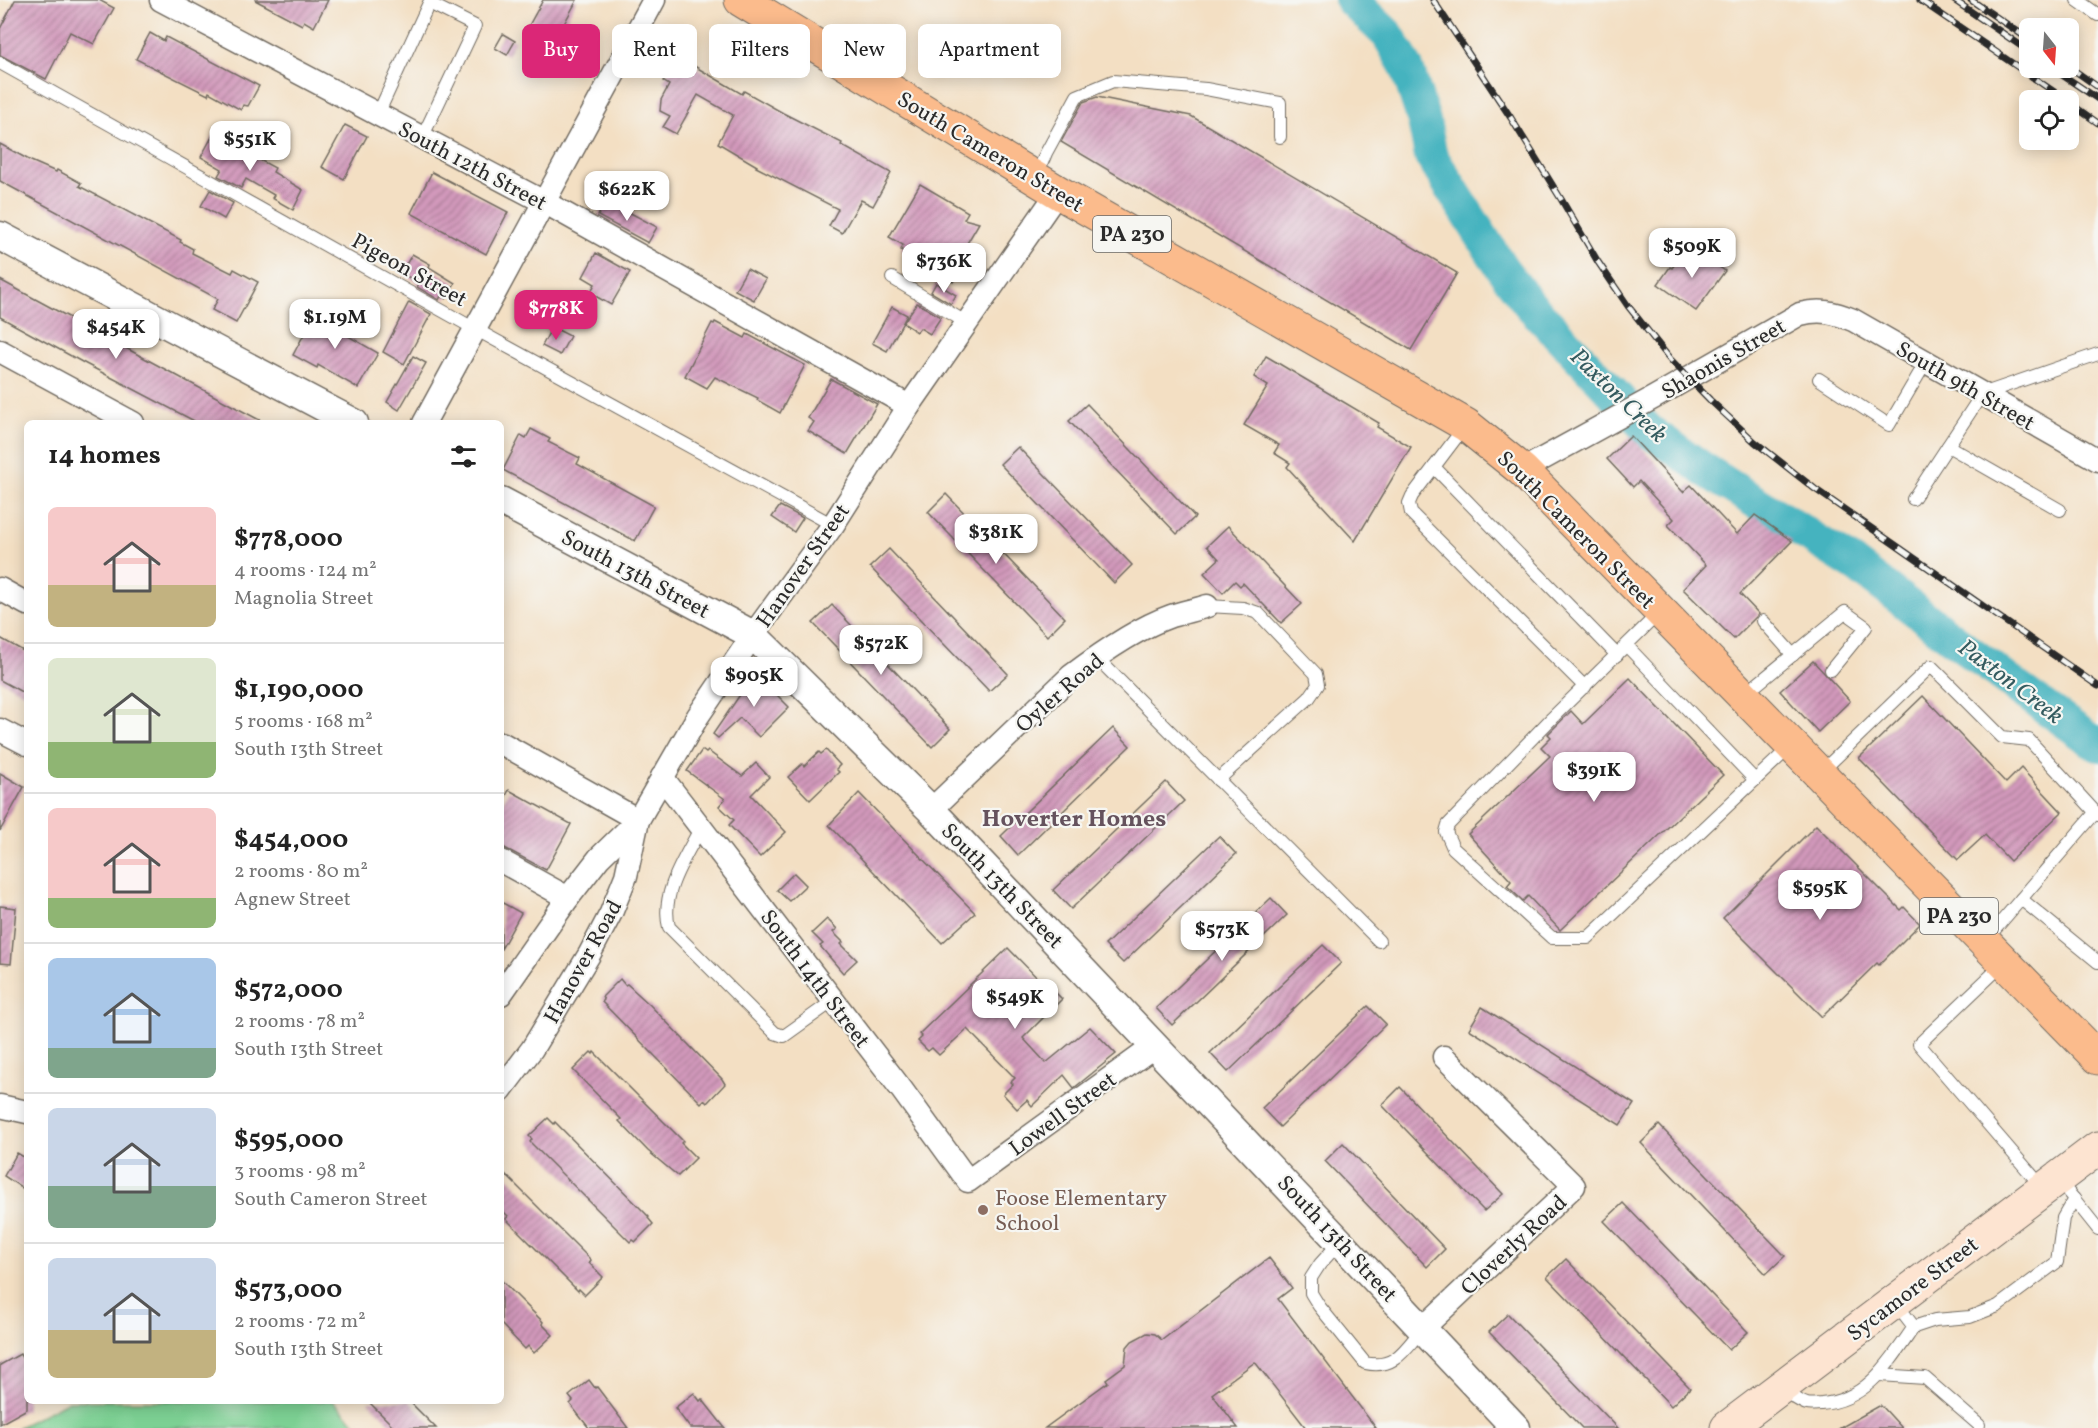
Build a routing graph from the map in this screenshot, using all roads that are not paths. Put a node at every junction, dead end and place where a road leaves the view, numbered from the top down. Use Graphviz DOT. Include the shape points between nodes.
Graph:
graph roads {
  1 [pos="161,0"];
  2 [pos="654,0"];
  3 [pos="741,0"];
  4 [pos="2077,0"];
  5 [pos="2098,15"];
  6 [pos="0,63"];
  7 [pos="378,114"];
  8 [pos="1280,137"];
  9 [pos="422,138"];
  10 [pos="1047,185"];
  11 [pos="544,202"];
  12 [pos="0,236"];
  13 [pos="892,278"];
  14 [pos="1833,312"];
  15 [pos="967,323"];
  16 [pos="475,329"];
  17 [pos="0,351"];
  18 [pos="2098,354"];
  19 [pos="1926,362"];
  20 [pos="1819,379"];
  21 [pos="1983,394"];
  22 [pos="909,406"];
  23 [pos="127,420"];
  24 [pos="348,420"];
  25 [pos="426,420"];
  26 [pos="1466,425"];
  27 [pos="1948,446"];
  28 [pos="2098,460"];
  29 [pos="1434,467"];
  30 [pos="1522,470"];
  31 [pos="1913,499"];
  32 [pos="504,503"];
  33 [pos="2060,510"];
  34 [pos="833,525"];
  35 [pos="0,589"];
  36 [pos="24,602"];
  37 [pos="1208,606"];
  38 [pos="1661,612"];
  39 [pos="1763,621"];
  40 [pos="753,635"];
  41 [pos="1627,646"];
  42 [pos="1617,655"];
  43 [pos="1793,655"];
  44 [pos="1095,657"];
  45 [pos="1831,670"];
  46 [pos="1585,687"];
  47 [pos="1743,696"];
  48 [pos="0,730"];
  49 [pos="24,742"];
  50 [pos="504,745"];
  51 [pos="1792,745"];
  52 [pos="1820,774"];
  53 [pos="662,777"];
  54 [pos="1218,780"];
  55 [pos="1755,780"];
  56 [pos="932,810"];
  57 [pos="2097,814"];
  58 [pos="638,820"];
  59 [pos="700,827"];
  60 [pos="504,863"];
  61 [pos="567,898"];
  62 [pos="2021,899"];
  63 [pos="1379,941"];
  64 [pos="1994,952"];
  65 [pos="2098,962"];
  66 [pos="504,991"];
  67 [pos="833,1001"];
  68 [pos="1156,1046"];
  69 [pos="1444,1057"];
  70 [pos="2098,1058"];
  71 [pos="504,1086"];
  72 [pos="0,1106"];
  73 [pos="24,1111"];
  74 [pos="2098,1148"];
  75 [pos="968,1181"];
  76 [pos="2058,1189"];
  77 [pos="2098,1229"];
  78 [pos="1341,1241"];
  79 [pos="1894,1302"];
  80 [pos="1914,1327"];
  81 [pos="1423,1328"];
  82 [pos="1880,1375"];
  83 [pos="1780,1388"];
  84 [pos="1979,1425"];
  85 [pos="1516,1428"];
  86 [pos="1727,1428"];
  1 -- 7 [label="street, South 12th Street"];
  2 -- 11 [label="street"];
  3 -- 10 [label="main road, South Cameron Street / PA 230"];
  4 -- 5 [label="lane"];
  6 -- 16 [label="lane, Pigeon Street"];
  7 -- 9 [label="street, South 12th Street"];
  7 -- 9 [label="lane" via="429,3 475,26"];
  8 -- 10 [label="lane" via="1280,103 1206,89 1113,81 1077,96 1046,153"];
  9 -- 11 [label="street, South 12th Street"];
  10 -- 15 [label="street, Hanover Street"];
  10 -- 26 [label="main road, South Cameron Street / PA 230"];
  11 -- 16 [label="street"];
  11 -- 22 [label="street, South 12th Street"];
  12 -- 24 [label="street"];
  13 -- 15 [label="lane"];
  14 -- 19 [label="street, South 9th Street"];
  14 -- 30 [label="street, Shaonis Street" via="1815,310 1800,314"];
  15 -- 22 [label="street, Hanover Street"];
  16 -- 25 [label="street"];
  16 -- 34 [label="lane, Pigeon Street"];
  17 -- 23 [label="street"];
  18 -- 21 [label="lane"];
  19 -- 20 [label="lane" via="1889,425"];
  19 -- 21 [label="street, South 9th Street"];
  21 -- 27 [label="lane"];
  21 -- 28 [label="street, South 9th Street"];
  22 -- 34 [label="street, Hanover Street"];
  26 -- 29 [label="lane"];
  26 -- 30 [label="main road, South Cameron Street / PA 230"];
  27 -- 31 [label="lane"];
  27 -- 33 [label="lane"];
  29 -- 42 [label="lane"];
  29 -- 46 [label="lane" via="1412,496 1411,513"];
  30 -- 38 [label="main road, South Cameron Street / PA 230"];
  32 -- 40 [label="street, South 13th Street"];
  34 -- 40 [label="street, Hanover Street"];
  35 -- 36 [label="street"];
  37 -- 44 [label="street, Oyler Road" via="1169,617"];
  37 -- 54 [label="lane" via="1258,613 1316,674 1318,685 1309,698"];
  38 -- 41 [label="lane"];
  38 -- 47 [label="main road, South Cameron Street / PA 230"];
  39 -- 43 [label="lane"];
  40 -- 53 [label="street, Hanover Street"];
  40 -- 56 [label="street, South 13th Street"];
  41 -- 42 [label="lane"];
  41 -- 55 [label="lane"];
  42 -- 46 [label="lane"];
  43 -- 45 [label="lane" via="1845,612 1866,627"];
  43 -- 47 [label="lane"];
  44 -- 54 [label="lane"];
  44 -- 56 [label="street, Oyler Road"];
  46 -- 55 [label="lane" via="1448,825 1446,832 1453,848 1552,938 1588,938"];
  47 -- 51 [label="main road, South Cameron Street / PA 230"];
  48 -- 49 [label="street"];
  50 -- 58 [label="street"];
  51 -- 52 [label="main road, South Cameron Street / PA 230"];
  51 -- 55 [label="lane"];
  52 -- 57 [label="lane" via="1931,666 2002,737 2029,740"];
  52 -- 64 [label="main road, South Cameron Street / PA 230"];
  53 -- 58 [label="street, Hanover Street"];
  53 -- 59 [label="street, South 14th Street"];
  54 -- 63 [label="lane"];
  56 -- 68 [label="street, South 13th Street"];
  57 -- 62 [label="lane"];
  58 -- 61 [label="street, Hanover Street" via="599,858"];
  58 -- 71 [label="street, Hanover Road" via="626,876 611,913 532,1049"];
  59 -- 67 [label="street, South 14th Street"];
  59 -- 67 [label="lane" via="668,895 669,927 775,1033 784,1036"];
  60 -- 61 [label="street"];
  61 -- 66 [label="street, Hanover Street"];
  62 -- 64 [label="lane"];
  62 -- 65 [label="lane"];
  64 -- 70 [label="main road, South Cameron Street / PA 230"];
  64 -- 76 [label="lane" via="1919,1044"];
  67 -- 75 [label="street, South 14th Street"];
  68 -- 75 [label="street, Lowell Street"];
  68 -- 78 [label="street, South 13th Street"];
  69 -- 81 [label="street, Cloverly Road" via="1575,1186"];
  72 -- 73 [label="street"];
  74 -- 76 [label="main road, Sycamore Street"];
  76 -- 77 [label="lane"];
  76 -- 79 [label="main road, Sycamore Street"];
  76 -- 80 [label="lane" via="2063,1218 2058,1262 1998,1306 1970,1317 1935,1320"];
  78 -- 81 [label="street, South 13th Street"];
  78 -- 81 [label="lane" via="1311,1278 1311,1293 1365,1363 1391,1363"];
  79 -- 80 [label="lane"];
  79 -- 83 [label="main road, Sycamore Street"];
  80 -- 82 [label="lane"];
  81 -- 85 [label="street, South 13th Street"];
  82 -- 83 [label="lane" via="1853,1395 1826,1403 1808,1404"];
  82 -- 84 [label="lane" via="1925,1378"];
  83 -- 86 [label="main road, Sycamore Street"];
}
